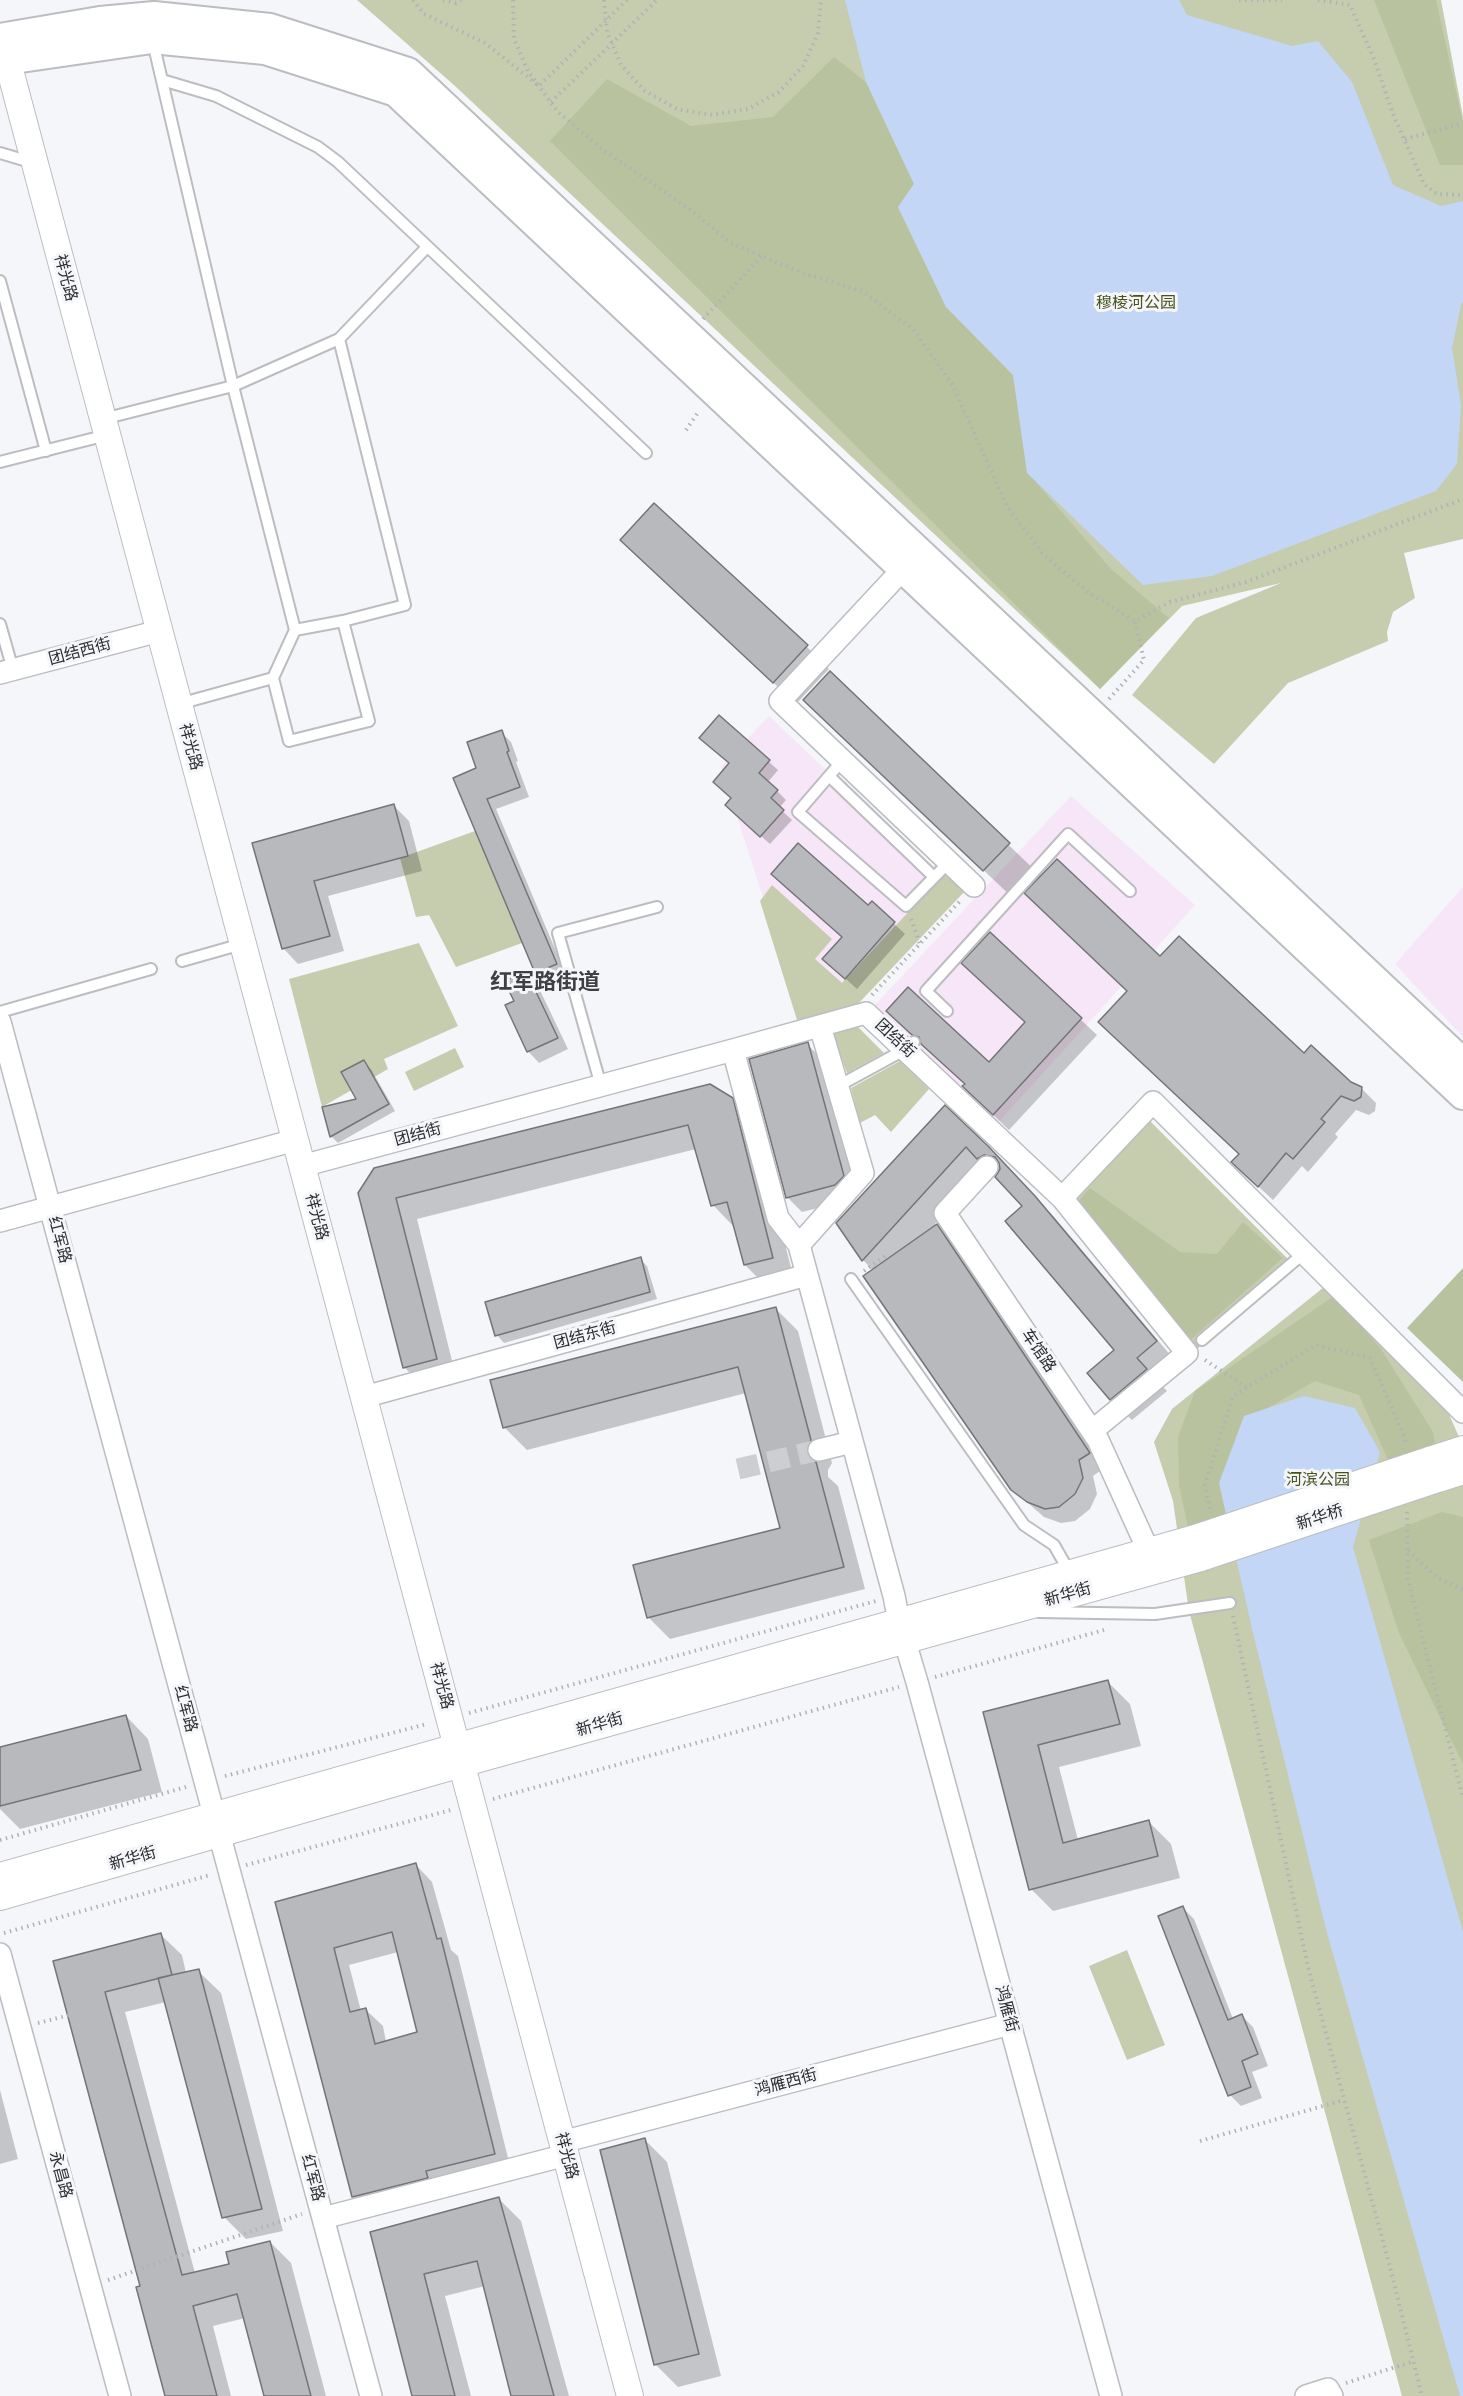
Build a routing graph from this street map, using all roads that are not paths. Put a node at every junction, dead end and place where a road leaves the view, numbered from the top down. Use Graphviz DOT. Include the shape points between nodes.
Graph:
graph roads {
  1 [pos="152,39"];
  2 [pos="2,46"];
  3 [pos="162,80"];
  4 [pos="0,153"];
  5 [pos="34,163"];
  6 [pos="427,247"];
  7 [pos="0,281"];
  8 [pos="339,339"];
  9 [pos="233,386"];
  10 [pos="105,427"];
  11 [pos="46,451"];
  12 [pos="646,453"];
  13 [pos="0,462"];
  14 [pos="903,569"];
  15 [pos="343,621"];
  16 [pos="0,624"];
  17 [pos="295,630"];
  18 [pos="159,631"];
  19 [pos="6,671"];
  20 [pos="273,678"];
  21 [pos="179,704"];
  22 [pos="836,768"];
  23 [pos="949,861"];
  24 [pos="934,877"];
  25 [pos="974,886"];
  26 [pos="1130,891"];
  27 [pos="657,907"];
  28 [pos="243,944"];
  29 [pos="182,961"];
  30 [pos="151,969"];
  31 [pos="947,1011"];
  32 [pos="0,1012"];
  33 [pos="0,1022"];
  34 [pos="820,1026"];
  35 [pos="910,1046"];
  36 [pos="733,1050"];
  37 [pos="1463,1063"];
  38 [pos="601,1086"];
  39 [pos="838,1086"];
  40 [pos="1463,1095"];
  41 [pos="295,1140"];
  42 [pos="302,1166"];
  43 [pos="987,1167"];
  44 [pos="1062,1198"];
  45 [pos="50,1207"];
  46 [pos="0,1221"];
  47 [pos="799,1245"];
  48 [pos="1304,1253"];
  49 [pos="807,1275"];
  50 [pos="851,1280"];
  51 [pos="1202,1340"];
  52 [pos="364,1397"];
  53 [pos="1463,1412"];
  54 [pos="1092,1431"];
  55 [pos="852,1442"];
  56 [pos="1463,1449"];
  57 [pos="819,1450"];
  58 [pos="1434,1470"];
  59 [pos="1463,1471"];
  60 [pos="1198,1548"];
  61 [pos="1149,1552"];
  62 [pos="1071,1573"];
  63 [pos="1230,1603"];
  64 [pos="1008,1612"];
  65 [pos="902,1631"];
  66 [pos="459,1755"];
  67 [pos="217,1825"];
  68 [pos="0,1876"];
  69 [pos="0,1897"];
  70 [pos="0,1954"];
  71 [pos="1010,2024"];
  72 [pos="564,2149"];
  73 [pos="322,2213"];
  74 [pos="1330,2393"];
  75 [pos="120,2396"];
  76 [pos="371,2396"];
  77 [pos="630,2396"];
  78 [pos="1111,2396"];
  79 [pos="1306,2396"];
  1 -- 2 [label="main road"];
  1 -- 3 [label="lane"];
  1 -- 14 [label="main road" via="265,50 396,92"];
  2 -- 5 [label="street, 祥光路"];
  2 -- 37 [label="main road" via="100,21 154,16 270,28 408,72"];
  3 -- 6 [label="lane" via="216,96 318,147"];
  3 -- 9 [label="lane"];
  4 -- 5 [label="lane"];
  5 -- 10 [label="street, 祥光路"];
  6 -- 8 [label="lane"];
  6 -- 12 [label="lane"];
  7 -- 11 [label="lane"];
  8 -- 9 [label="lane"];
  8 -- 15 [label="lane" via="405,605"];
  9 -- 10 [label="lane"];
  9 -- 17 [label="lane"];
  10 -- 11 [label="lane"];
  10 -- 18 [label="street, 祥光路"];
  11 -- 13 [label="lane"];
  14 -- 22 [label="street" via="780,701"];
  14 -- 40 [label="main road"];
  15 -- 17 [label="lane"];
  15 -- 20 [label="lane" via="369,721 289,741"];
  16 -- 19 [label="lane"];
  17 -- 20 [label="lane"];
  18 -- 19 [label="street, 团结西街"];
  18 -- 21 [label="street, 祥光路"];
  20 -- 21 [label="lane"];
  21 -- 28 [label="street, 祥光路"];
  22 -- 23 [label="street"];
  22 -- 24 [label="lane"];
  22 -- 24 [label="lane" via="798,812 906,906"];
  23 -- 24 [label="lane"];
  23 -- 25 [label="street"];
  26 -- 31 [label="lane" via="1068,834 926,991"];
  27 -- 38 [label="lane" via="558,933"];
  28 -- 29 [label="lane"];
  28 -- 41 [label="street, 祥光路"];
  30 -- 32 [label="lane"];
  33 -- 45 [label="street, 红军路"];
  34 -- 35 [label="street, 团结街" via="866,1013"];
  34 -- 36 [label="street, 团结街"];
  34 -- 39 [label="street"];
  35 -- 39 [label="lane"];
  35 -- 44 [label="street, 团结街"];
  36 -- 38 [label="street, 团结街"];
  36 -- 47 [label="street" via="778,1218"];
  38 -- 42 [label="street, 团结街"];
  39 -- 47 [label="street" via="863,1173"];
  41 -- 42 [label="street, 祥光路"];
  41 -- 45 [label="street"];
  42 -- 52 [label="street, 祥光路"];
  43 -- 54 [label="street, 车馆路" via="945,1213"];
  44 -- 48 [label="street" via="1153,1102"];
  44 -- 54 [label="street, 团结街" via="1187,1353"];
  45 -- 46 [label="street"];
  45 -- 67 [label="street, 红军路"];
  47 -- 49 [label="street, 鸿雁街"];
  48 -- 51 [label="lane"];
  48 -- 53 [label="street"];
  49 -- 52 [label="street, 团结东街"];
  49 -- 55 [label="street, 鸿雁街"];
  50 -- 62 [label="lane" via="1024,1525 1054,1545"];
  52 -- 66 [label="street, 祥光路"];
  54 -- 61 [label="street, 车馆路"];
  55 -- 57 [label="street"];
  55 -- 65 [label="street, 鸿雁街"];
  56 -- 58 [label="street"];
  58 -- 59 [label="street"];
  58 -- 60 [label="street, 新华桥, bridge"];
  60 -- 61 [label="street, 新华街"];
  60 -- 64 [label="street, 新华街"];
  61 -- 62 [label="street, 新华街"];
  62 -- 65 [label="street, 新华街"];
  63 -- 64 [label="lane" via="1155,1614"];
  64 -- 65 [label="street, 新华街"];
  65 -- 66 [label="street, 新华街"];
  65 -- 71 [label="street, 鸿雁街"];
  66 -- 67 [label="street, 新华街"];
  66 -- 72 [label="street, 祥光路"];
  67 -- 68 [label="street, 新华街"];
  67 -- 69 [label="street, 新华街"];
  67 -- 73 [label="street, 红军路"];
  70 -- 75 [label="street, 永昌路"];
  71 -- 72 [label="street, 鸿雁西街"];
  71 -- 78 [label="street, 鸿雁街"];
  72 -- 73 [label="street, 鸿雁西街"];
  72 -- 77 [label="street, 祥光路"];
  73 -- 76 [label="street, 红军路"];
  74 -- 79 [label="street"];
}
